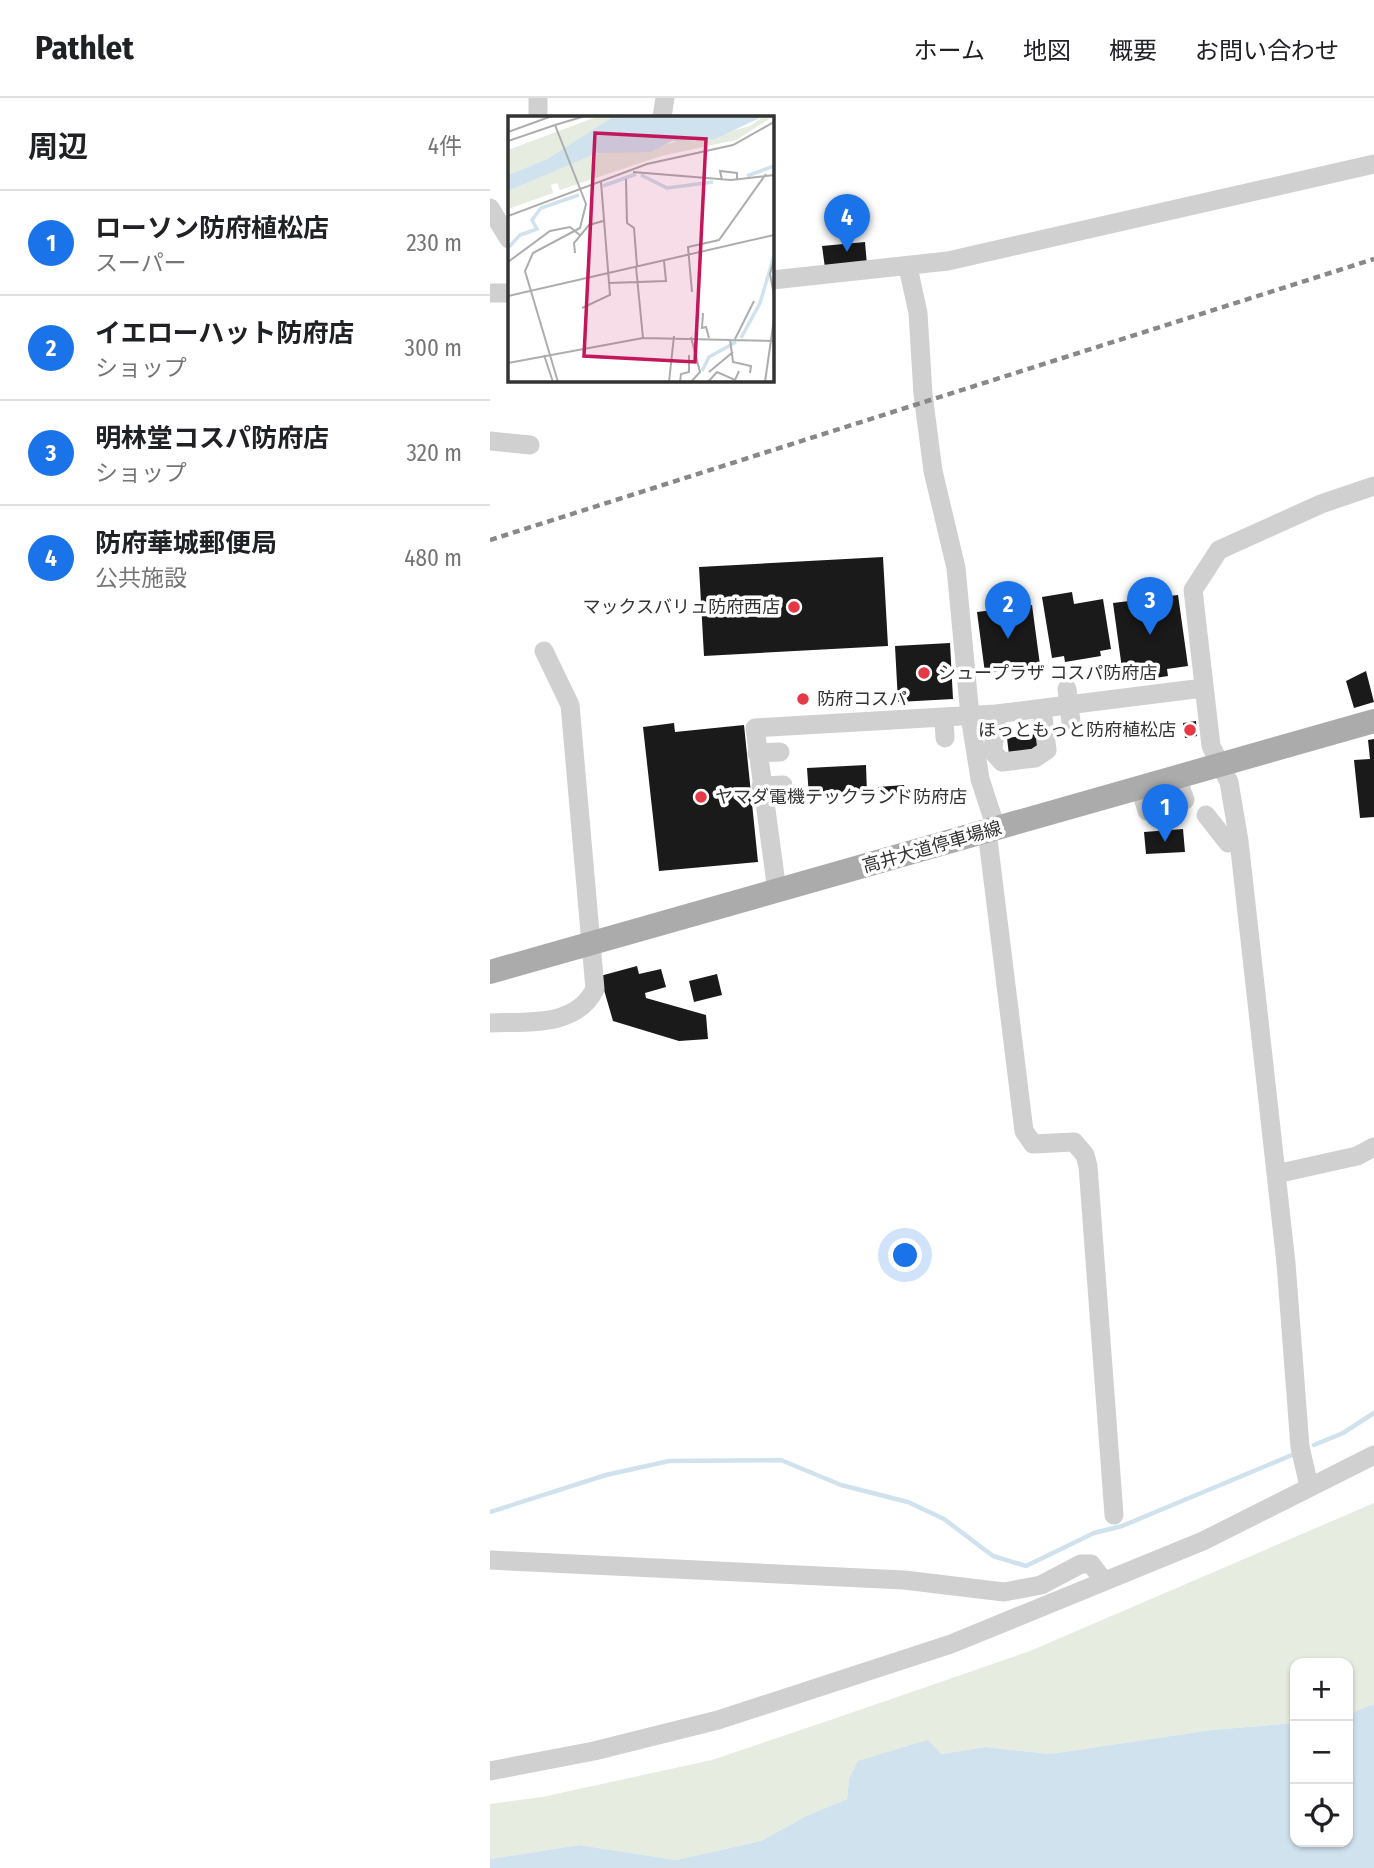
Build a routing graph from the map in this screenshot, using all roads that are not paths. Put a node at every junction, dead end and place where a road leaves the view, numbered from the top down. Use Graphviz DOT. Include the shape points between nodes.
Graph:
graph roads {
  1 [pos="538,98"];
  2 [pos="665,98"];
  3 [pos="538,116"];
  4 [pos="662,116"];
  5 [pos="1374,164"];
  6 [pos="490,208"];
  7 [pos="508,237"];
  8 [pos="908,267"];
  9 [pos="774,280"];
  10 [pos="490,293"];
  11 [pos="508,293"];
  12 [pos="490,441"];
  13 [pos="530,445"];
  14 [pos="1374,486"];
  15 [pos="544,651"];
  16 [pos="1203,688"];
  17 [pos="1042,709"];
  18 [pos="996,714"];
  19 [pos="971,716"];
  20 [pos="1374,721"];
  21 [pos="780,752"];
  22 [pos="757,753"];
  23 [pos="1221,765"];
  24 [pos="783,785"];
  25 [pos="761,786"];
  26 [pos="1206,815"];
  27 [pos="991,830"];
  28 [pos="1239,841"];
  29 [pos="777,891"];
  30 [pos="590,944"];
  31 [pos="490,972"];
  32 [pos="490,1023"];
  33 [pos="1374,1147"];
  34 [pos="1276,1174"];
  35 [pos="1374,1455"];
  36 [pos="1309,1486"];
  37 [pos="1114,1515"];
  38 [pos="490,1560"];
  39 [pos="1104,1581"];
  40 [pos="490,1771"];
  1 -- 3 [label="street"];
  2 -- 4 [label="street"];
  5 -- 8 [label="street" via="1079,233"];
  6 -- 7 [label="street"];
  8 -- 9 [label="street"];
  8 -- 19 [label="street" via="919,313 933,471 956,568"];
  10 -- 11 [label="street"];
  12 -- 13 [label="street"];
  14 -- 16 [label="street" via="1321,504 1219,551 1193,590"];
  15 -- 30 [label="street" via="570,705"];
  16 -- 17 [label="street" via="1152,703"];
  16 -- 23 [label="street" via="1211,746"];
  17 -- 18 [label="street"];
  17 -- 18 [label="street" via="1047,750 1035,758 1013,761 1002,762 993,752"];
  18 -- 19 [label="street"];
  19 -- 22 [label="street" via="944,728 755,728"];
  19 -- 27 [label="street"];
  20 -- 23 [label="main road, 高井大道停車場線"];
  21 -- 22 [label="street"];
  22 -- 25 [label="street"];
  23 -- 27 [label="main road, 高井大道停車場線" via="1181,789"];
  23 -- 28 [label="street" via="1229,782"];
  24 -- 25 [label="street"];
  25 -- 29 [label="street"];
  26 -- 28 [label="street" via="1228,843"];
  27 -- 29 [label="main road, 高井大道停車場線"];
  27 -- 37 [label="street" via="1024,1131 1034,1144 1074,1143 1088,1166"];
  28 -- 34 [label="street"];
  29 -- 30 [label="main road, 高井大道停車場線"];
  30 -- 31 [label="main road, 高井大道停車場線"];
  30 -- 32 [label="street" via="595,989 589,1002 556,1019"];
  33 -- 34 [label="street" via="1357,1156"];
  34 -- 36 [label="street" via="1300,1447"];
  35 -- 36 [label="street"];
  36 -- 39 [label="street" via="1203,1541"];
  38 -- 39 [label="street" via="905,1580 1004,1591 1041,1585 1081,1564 1091,1564"];
  39 -- 40 [label="street" via="951,1644 769,1704 594,1751"];
}
